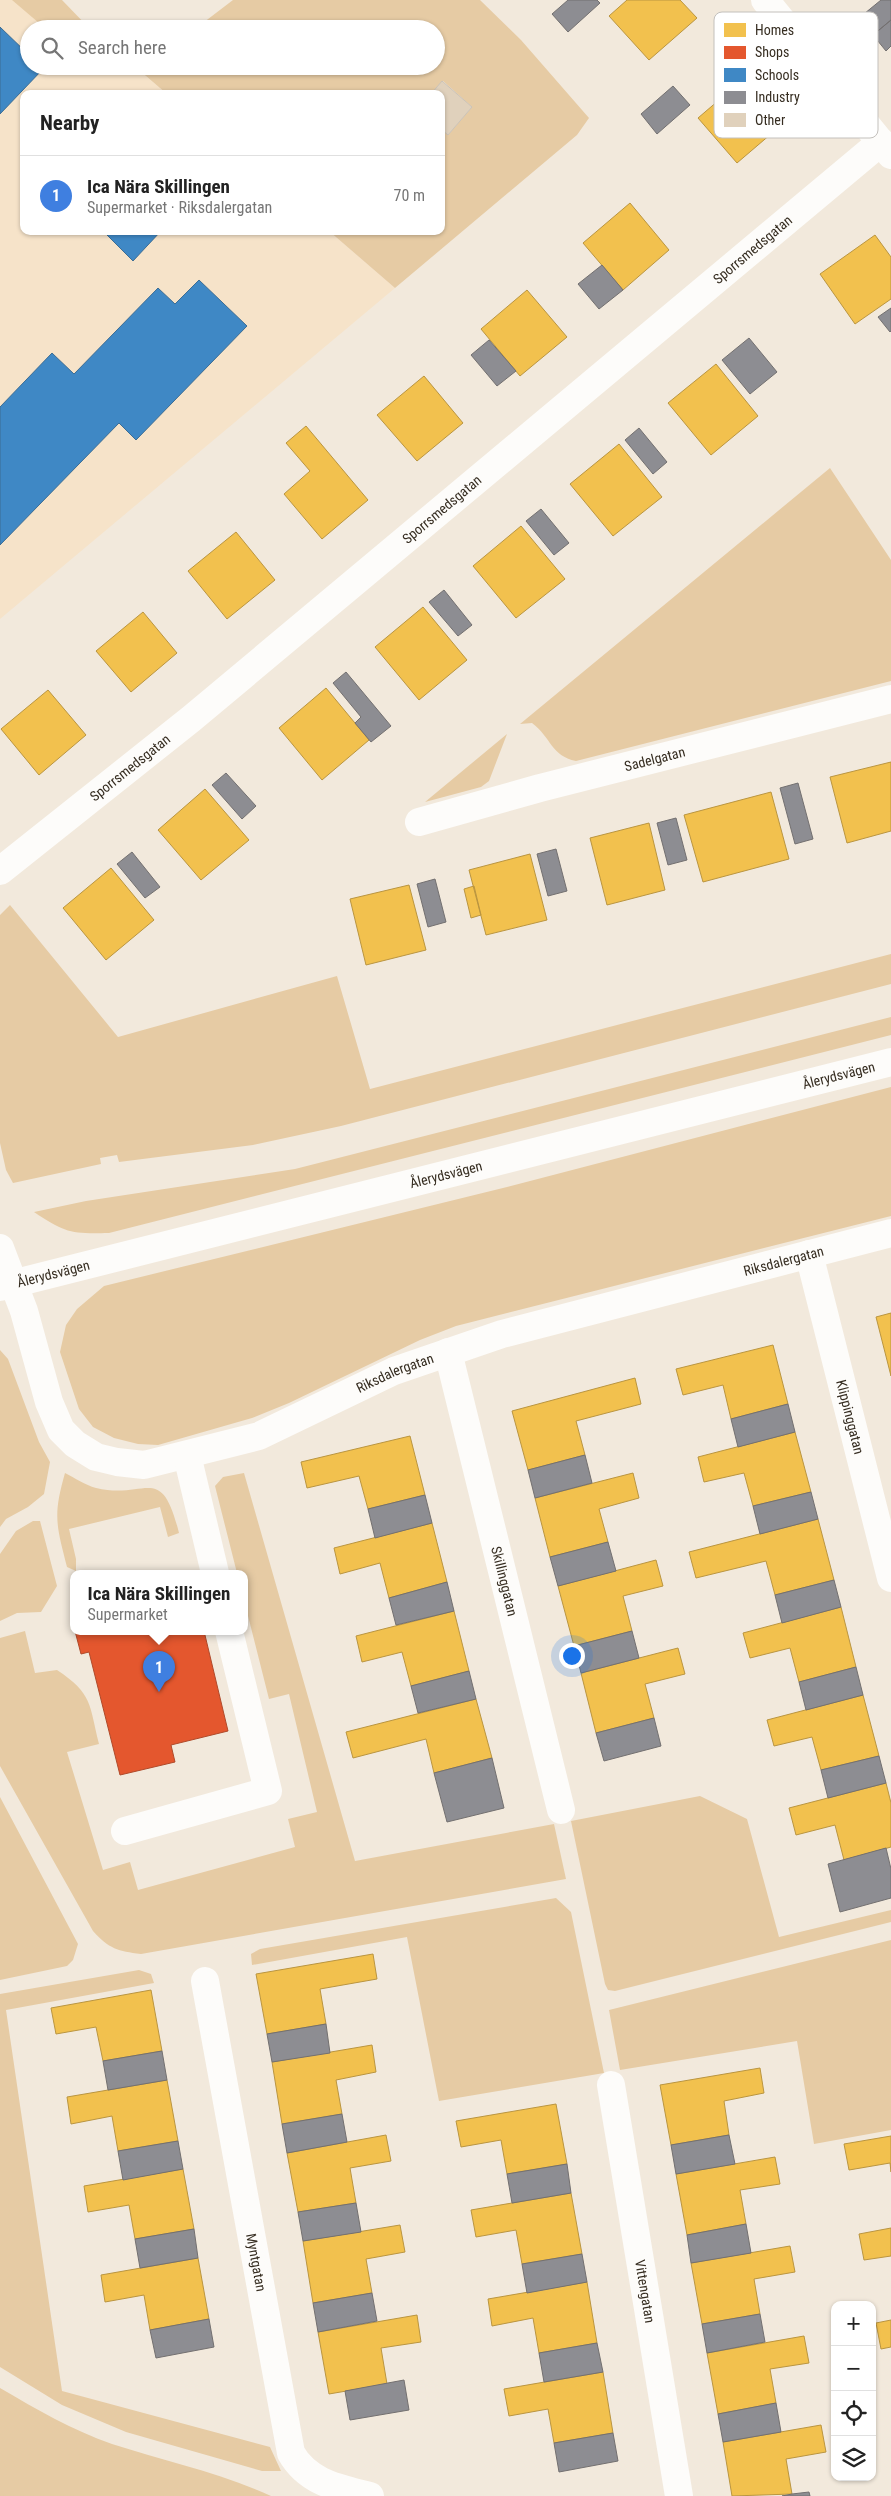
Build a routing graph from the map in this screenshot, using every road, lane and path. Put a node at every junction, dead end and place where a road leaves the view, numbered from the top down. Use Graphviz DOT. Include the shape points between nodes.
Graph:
graph roads {
  1 [pos="765,0"];
  2 [pos="775,12"];
  3 [pos="878,138"];
  4 [pos="886,148"];
  5 [pos="891,699"];
  6 [pos="419,822"];
  7 [pos="0,871"];
  8 [pos="891,1062"];
  9 [pos="891,1233"];
  10 [pos="0,1248"];
  11 [pos="809,1254"];
  12 [pos="6,1285"];
  13 [pos="448,1352"];
  14 [pos="187,1455"];
  15 [pos="214,1570"];
  16 [pos="891,1578"];
  17 [pos="230,1635"];
  18 [pos="561,1810"];
  19 [pos="125,1831"];
  20 [pos="205,1981"];
  21 [pos="611,2085"];
  22 [pos="370,2496"];
  23 [pos="679,2496"];
  1 -- 2 [label="street"];
  3 -- 4 [label="street"];
  4 -- 7 [label="street, Sporrsmedsgatan" via="199,713"];
  5 -- 6 [label="street, Sadelgatan"];
  8 -- 12 [label="street, Ålerydsvägen"];
  9 -- 11 [label="street, Riksdalergatan"];
  10 -- 12 [label="street, Riksdalergatan"];
  11 -- 13 [label="street, Riksdalergatan" via="502,1334"];
  11 -- 16 [label="street, Klippinggatan"];
  12 -- 14 [label="street, Riksdalergatan" via="24,1311 49,1402 61,1430 75,1444 96,1457 144,1465"];
  13 -- 14 [label="street, Riksdalergatan" via="394,1371 258,1436"];
  13 -- 18 [label="street, Skillinggatan"];
  14 -- 15 [label="street"];
  17 -- 19 [label="street" via="268,1790"];
  20 -- 22 [label="street, Myntgatan" via="291,2453 305,2472 318,2480"];
  21 -- 23 [label="street, Vittengatan"];
}
